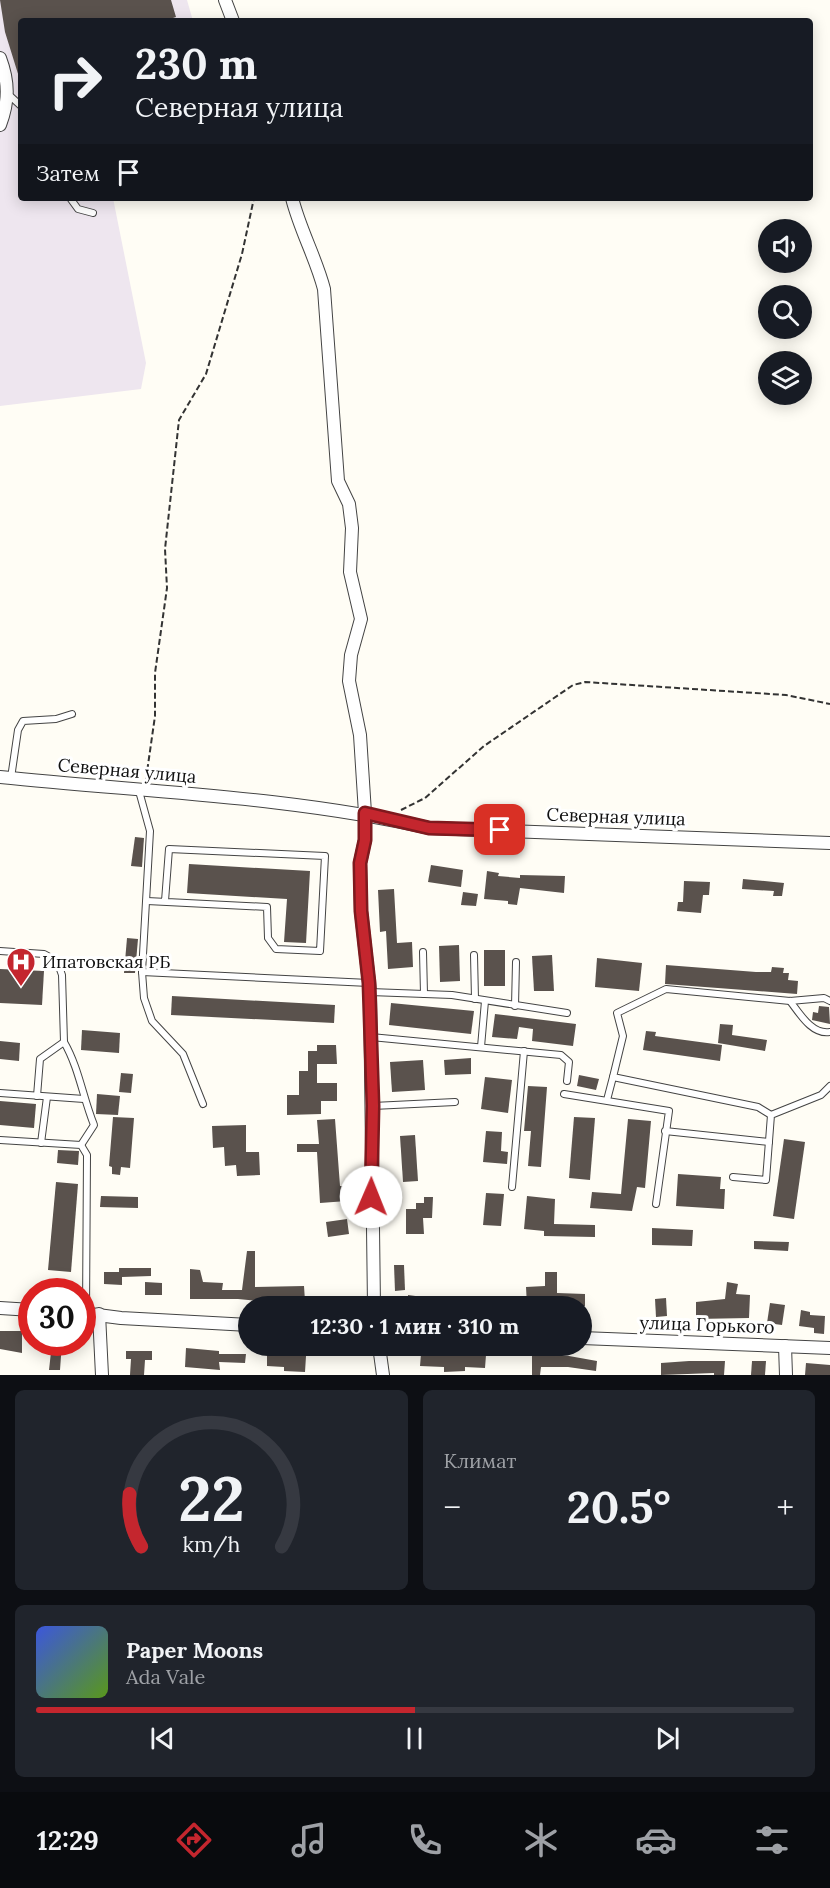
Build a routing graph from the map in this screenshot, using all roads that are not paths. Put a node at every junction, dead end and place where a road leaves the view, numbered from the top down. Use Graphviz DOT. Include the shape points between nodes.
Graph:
graph roads {
  1 [pos="225,0"];
  2 [pos="232,18"];
  3 [pos="0,58"];
  4 [pos="8,93"];
  5 [pos="18,103"];
  6 [pos="0,125"];
  7 [pos="72,201"];
  8 [pos="293,201"];
  9 [pos="93,213"];
  10 [pos="72,714"];
  11 [pos="6,778"];
  12 [pos="142,791"];
  13 [pos="365,813"];
  14 [pos="830,843"];
  15 [pos="147,901"];
  16 [pos="165,901"];
  17 [pos="0,951"];
  18 [pos="423,952"];
  19 [pos="474,955"];
  20 [pos="516,962"];
  21 [pos="142,972"];
  22 [pos="369,987"];
  23 [pos="424,994"];
  24 [pos="476,999"];
  25 [pos="485,1001"];
  26 [pos="790,1001"];
  27 [pos="830,1001"];
  28 [pos="515,1006"];
  29 [pos="567,1013"];
  30 [pos="830,1032"];
  31 [pos="371,1037"];
  32 [pos="64,1042"];
  33 [pos="481,1047"];
  34 [pos="524,1051"];
  35 [pos="613,1077"];
  36 [pos="567,1081"];
  37 [pos="830,1086"];
  38 [pos="0,1093"];
  39 [pos="564,1094"];
  40 [pos="37,1096"];
  41 [pos="46,1097"];
  42 [pos="84,1099"];
  43 [pos="607,1100"];
  44 [pos="455,1102"];
  45 [pos="203,1104"];
  46 [pos="373,1106"];
  47 [pos="771,1115"];
  48 [pos="665,1131"];
  49 [pos="0,1140"];
  50 [pos="769,1142"];
  51 [pos="41,1143"];
  52 [pos="81,1145"];
  53 [pos="733,1177"];
  54 [pos="512,1187"];
  55 [pos="656,1203"];
  56 [pos="85,1278"];
  57 [pos="374,1296"];
  58 [pos="0,1308"];
  59 [pos="18,1309"];
  60 [pos="96,1314"];
  61 [pos="99,1314"];
  62 [pos="238,1324"];
  63 [pos="592,1338"];
  64 [pos="786,1346"];
  65 [pos="830,1347"];
  66 [pos="380,1356"];
  67 [pos="102,1375"];
  68 [pos="383,1375"];
  69 [pos="786,1375"];
  1 -- 2 [label="street"];
  3 -- 4 [label="street"];
  4 -- 5 [label="lane"];
  4 -- 6 [label="street"];
  7 -- 9 [label="lane" via="78,209"];
  8 -- 13 [label="street" via="324,289 338,481 349,504 350,572 362,619 351,655 349,681 360,735"];
  10 -- 11 [label="lane" via="23,721"];
  11 -- 12 [label="street, Северная улица"];
  12 -- 13 [label="street, Северная улица" via="287,802"];
  12 -- 15 [label="lane" via="150,831"];
  13 -- 14 [label="street, Северная улица" via="429,828"];
  13 -- 22 [label="street" via="361,911"];
  15 -- 16 [label="lane"];
  15 -- 21 [label="lane"];
  16 -- 16 [label="lane" via="267,907 268,938 276,949 320,951 325,856 169,849"];
  17 -- 32 [label="lane" via="44,954 57,961 62,975"];
  18 -- 23 [label="lane"];
  19 -- 24 [label="lane"];
  20 -- 28 [label="lane"];
  21 -- 22 [label="lane"];
  21 -- 45 [label="lane" via="149,1015 183,1054"];
  22 -- 23 [label="lane"];
  22 -- 31 [label="street"];
  23 -- 24 [label="lane"];
  24 -- 25 [label="lane"];
  25 -- 28 [label="lane"];
  25 -- 33 [label="lane"];
  26 -- 27 [label="lane"];
  26 -- 30 [label="lane" via="812,1028"];
  26 -- 35 [label="lane" via="666,989 617,1013 623,1036"];
  28 -- 29 [label="lane"];
  31 -- 33 [label="lane"];
  31 -- 46 [label="street"];
  32 -- 40 [label="lane" via="40,1059"];
  32 -- 42 [label="lane" via="74,1060"];
  33 -- 34 [label="lane"];
  34 -- 36 [label="lane" via="566,1057"];
  34 -- 54 [label="lane"];
  35 -- 43 [label="lane"];
  35 -- 47 [label="lane" via="758,1107"];
  37 -- 47 [label="lane" via="821,1095"];
  38 -- 40 [label="lane"];
  39 -- 43 [label="lane"];
  40 -- 41 [label="lane"];
  41 -- 42 [label="lane"];
  41 -- 51 [label="lane"];
  42 -- 52 [label="lane" via="94,1125"];
  43 -- 48 [label="lane" via="669,1111"];
  44 -- 46 [label="lane"];
  46 -- 57 [label="street"];
  47 -- 50 [label="lane"];
  48 -- 50 [label="lane"];
  48 -- 55 [label="lane"];
  49 -- 51 [label="lane"];
  50 -- 53 [label="lane" via="766,1180"];
  51 -- 52 [label="lane"];
  52 -- 56 [label="lane" via="87,1155 89,1181"];
  58 -- 59 [label="street"];
  60 -- 61 [label="street"];
  61 -- 62 [label="street"];
  61 -- 67 [label="street"];
  63 -- 64 [label="street, улица Горького"];
  64 -- 65 [label="street, улица Горького"];
  64 -- 69 [label="street"];
  66 -- 68 [label="street"];
}
